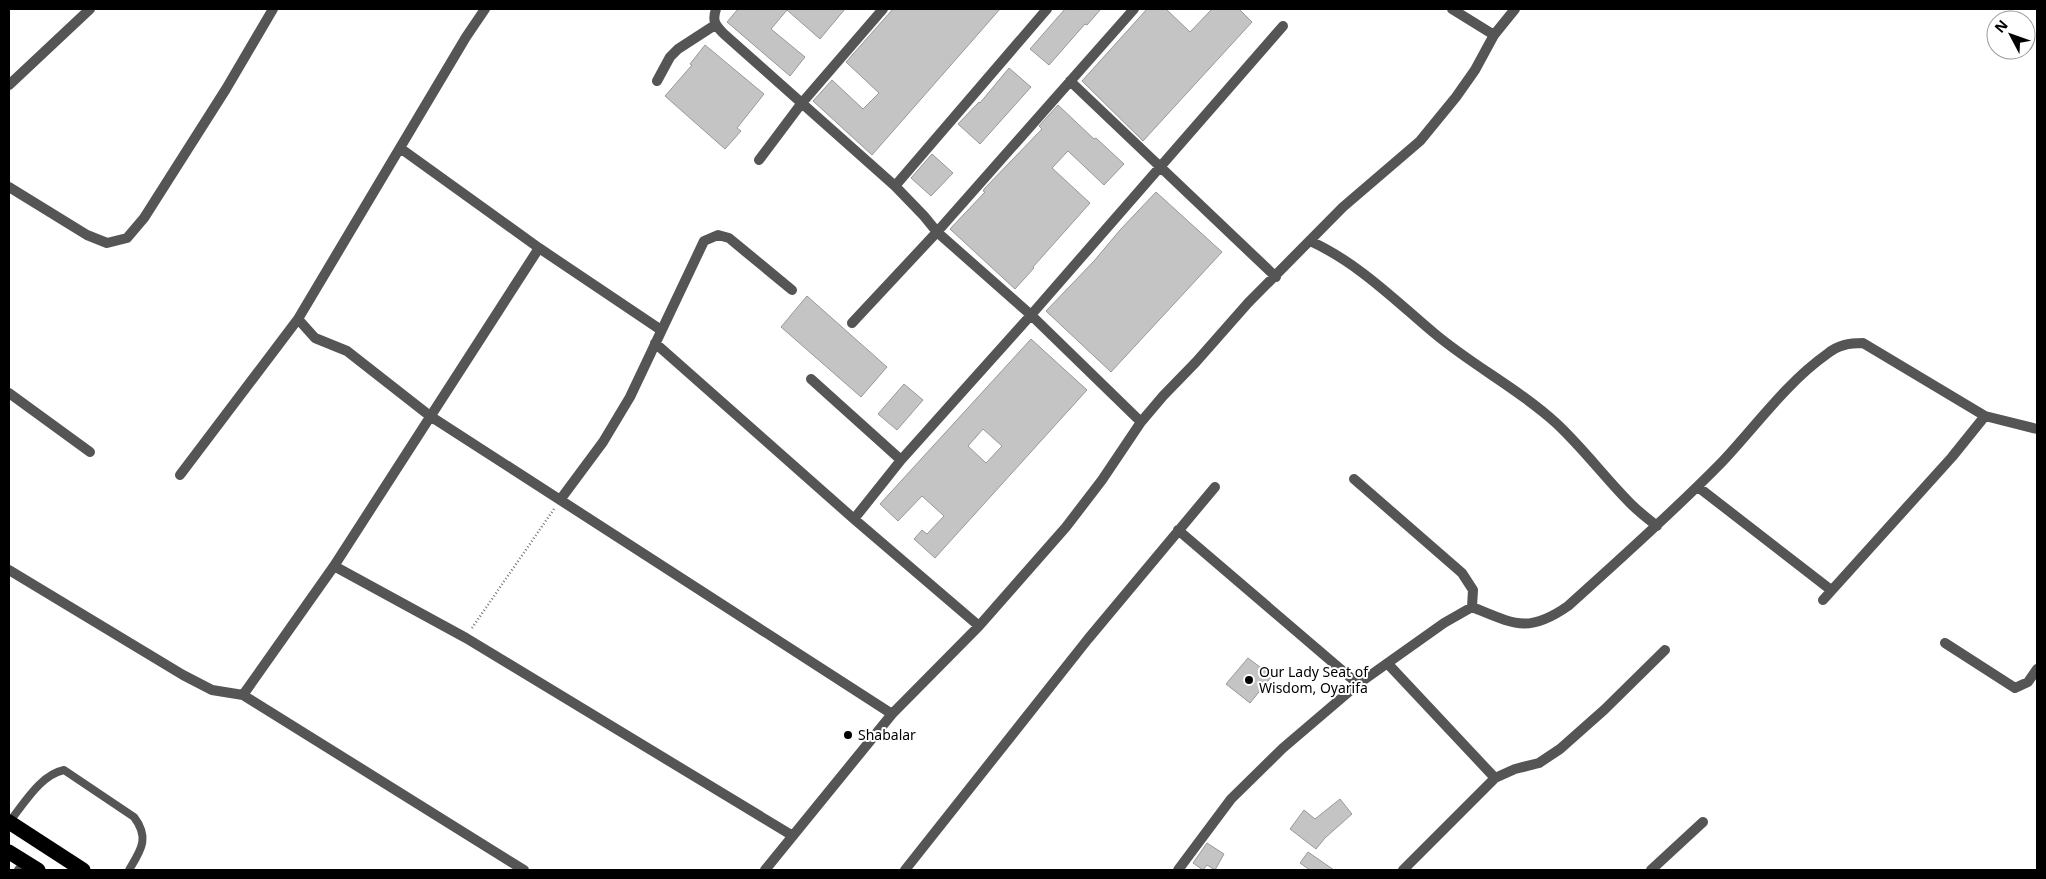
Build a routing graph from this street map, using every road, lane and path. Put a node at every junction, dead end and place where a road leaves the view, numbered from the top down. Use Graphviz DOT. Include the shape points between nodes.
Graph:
graph roads {
  1 [pos="90,9"];
  2 [pos="273,9"];
  3 [pos="485,9"];
  4 [pos="716,9"];
  5 [pos="883,9"];
  6 [pos="1047,9"];
  7 [pos="1134,9"];
  8 [pos="1452,9"];
  9 [pos="1515,9"];
  10 [pos="716,25"];
  11 [pos="1283,26"];
  12 [pos="1494,35"];
  13 [pos="657,81"];
  14 [pos="1070,81"];
  15 [pos="9,85"];
  16 [pos="801,104"];
  17 [pos="400,148"];
  18 [pos="759,160"];
  19 [pos="1160,167"];
  20 [pos="895,186"];
  21 [pos="9,187"];
  22 [pos="937,232"];
  23 [pos="1310,241"];
  24 [pos="539,248"];
  25 [pos="1276,277"];
  26 [pos="792,290"];
  27 [pos="1031,315"];
  28 [pos="298,319"];
  29 [pos="852,323"];
  30 [pos="661,330"];
  31 [pos="655,343"];
  32 [pos="811,379"];
  33 [pos="9,393"];
  34 [pos="430,416"];
  35 [pos="1985,416"];
  36 [pos="1141,422"];
  37 [pos="2037,429"];
  38 [pos="90,452"];
  39 [pos="901,460"];
  40 [pos="180,475"];
  41 [pos="1354,479"];
  42 [pos="1215,487"];
  43 [pos="1698,487"];
  44 [pos="560,500"];
  45 [pos="854,519"];
  46 [pos="1657,526"];
  47 [pos="1178,530"];
  48 [pos="334,566"];
  49 [pos="9,570"];
  50 [pos="1831,590"];
  51 [pos="1823,600"];
  52 [pos="1472,607"];
  53 [pos="979,626"];
  54 [pos="466,638"];
  55 [pos="1945,643"];
  56 [pos="1665,650"];
  57 [pos="1388,664"];
  58 [pos="2037,669"];
  59 [pos="1358,684"];
  60 [pos="243,695"];
  61 [pos="892,714"];
  62 [pos="1495,778"];
  63 [pos="9,822"];
  64 [pos="1703,822"];
  65 [pos="793,836"];
  66 [pos="9,852"];
  67 [pos="28,868"];
  68 [pos="83,870"];
  69 [pos="129,870"];
  70 [pos="524,870"];
  71 [pos="765,870"];
  72 [pos="906,870"];
  73 [pos="1178,870"];
  74 [pos="1403,870"];
  75 [pos="1651,870"];
  1 -- 15 [label="street"];
  2 -- 21 [label="street" via="149,210 127,238 107,243 88,235"];
  3 -- 17 [label="street"];
  4 -- 10 [label="street" via="713,18"];
  5 -- 16 [label="street"];
  6 -- 20 [label="street"];
  7 -- 14 [label="street"];
  8 -- 12 [label="street"];
  9 -- 12 [label="street"];
  10 -- 13 [label="street" via="678,49"];
  10 -- 16 [label="street"];
  11 -- 19 [label="street"];
  12 -- 23 [label="street" via="1470,77 1420,141 1359,193"];
  14 -- 19 [label="street"];
  14 -- 22 [label="street"];
  16 -- 18 [label="street"];
  16 -- 20 [label="street"];
  17 -- 24 [label="street"];
  17 -- 28 [label="street"];
  19 -- 25 [label="street"];
  19 -- 27 [label="street"];
  20 -- 22 [label="street"];
  22 -- 27 [label="street"];
  22 -- 29 [label="street"];
  23 -- 25 [label="street"];
  23 -- 46 [label="street" via="1350,264 1436,335 1543,412 1632,505"];
  24 -- 30 [label="street"];
  24 -- 34 [label="street"];
  25 -- 36 [label="street" via="1248,303"];
  26 -- 30 [label="street" via="728,238 718,235 704,241"];
  27 -- 36 [label="street"];
  27 -- 39 [label="street"];
  28 -- 34 [label="street" via="315,338 347,351"];
  28 -- 40 [label="street"];
  30 -- 31 [label="street"];
  31 -- 44 [label="street" via="630,397"];
  31 -- 45 [label="street"];
  32 -- 39 [label="street"];
  33 -- 38 [label="street"];
  34 -- 44 [label="street"];
  34 -- 48 [label="street"];
  35 -- 37 [label="street"];
  35 -- 43 [label="street" via="1862,342 1846,343 1828,353 1796,380"];
  35 -- 50 [label="street"];
  36 -- 53 [label="street" via="1066,527"];
  39 -- 45 [label="street"];
  41 -- 52 [label="street" via="1462,573 1473,590"];
  42 -- 47 [label="street"];
  43 -- 46 [label="street"];
  43 -- 50 [label="street"];
  44 -- 54 [label="path"];
  44 -- 61 [label="street"];
  45 -- 53 [label="street"];
  46 -- 52 [label="street" via="1568,606 1550,618 1534,624 1519,624"];
  47 -- 59 [label="street"];
  47 -- 72 [label="street"];
  48 -- 54 [label="street"];
  48 -- 60 [label="street"];
  49 -- 60 [label="street" via="183,675 212,690"];
  50 -- 51 [label="street"];
  52 -- 57 [label="street" via="1444,622"];
  53 -- 61 [label="street"];
  54 -- 65 [label="street"];
  55 -- 58 [label="street" via="2015,688 2028,682"];
  56 -- 62 [label="street" via="1560,749 1539,763"];
  57 -- 59 [label="street"];
  57 -- 62 [label="street"];
  59 -- 73 [label="street" via="1283,748 1230,799"];
  60 -- 70 [label="street"];
  61 -- 65 [label="street"];
  62 -- 74 [label="street"];
  63 -- 68 [label="highway"];
  63 -- 69 [label="lane" via="44,780 53,772 64,770 134,817 140,825 144,839"];
  64 -- 75 [label="street"];
  65 -- 71 [label="street"];
  66 -- 67 [label="highway"];
}
